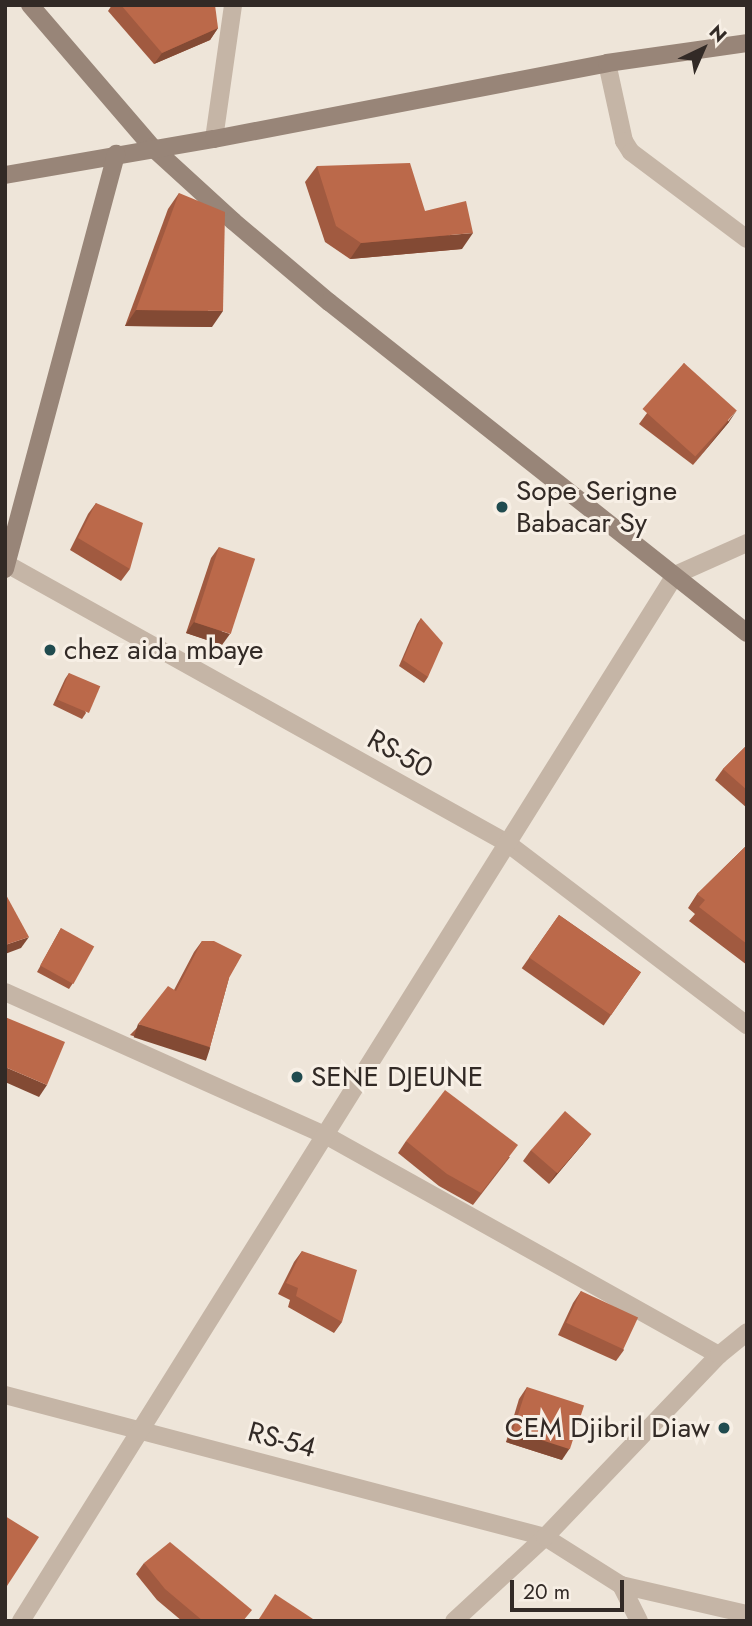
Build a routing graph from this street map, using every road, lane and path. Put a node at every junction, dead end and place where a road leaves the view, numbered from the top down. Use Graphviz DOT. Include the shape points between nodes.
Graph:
graph roads {
  1 [pos="30,5"];
  2 [pos="233,5"];
  3 [pos="747,43"];
  4 [pos="607,63"];
  5 [pos="214,139"];
  6 [pos="152,147"];
  7 [pos="116,154"];
  8 [pos="5,175"];
  9 [pos="747,239"];
  10 [pos="747,543"];
  11 [pos="6,565"];
  12 [pos="675,575"];
  13 [pos="747,633"];
  14 [pos="507,843"];
  15 [pos="5,992"];
  16 [pos="747,1025"];
  17 [pos="327,1136"];
  18 [pos="747,1332"];
  19 [pos="719,1355"];
  20 [pos="5,1395"];
  21 [pos="141,1429"];
  22 [pos="545,1537"];
  23 [pos="621,1585"];
  24 [pos="747,1614"];
  25 [pos="21,1621"];
  26 [pos="454,1621"];
  27 [pos="639,1621"];
  1 -- 6 [label="street"];
  2 -- 5 [label="street"];
  3 -- 4 [label="street"];
  4 -- 5 [label="street"];
  4 -- 9 [label="street" via="624,141 631,152"];
  5 -- 6 [label="street"];
  6 -- 7 [label="street"];
  6 -- 12 [label="street" via="329,302"];
  7 -- 8 [label="street"];
  7 -- 11 [label="street"];
  10 -- 12 [label="street"];
  11 -- 14 [label="street, RS-50"];
  12 -- 13 [label="street"];
  12 -- 14 [label="street"];
  14 -- 16 [label="street, RS-50"];
  14 -- 17 [label="street"];
  15 -- 17 [label="street"];
  17 -- 19 [label="street"];
  17 -- 21 [label="street"];
  18 -- 19 [label="street"];
  19 -- 22 [label="street"];
  20 -- 21 [label="street, RS-54"];
  21 -- 22 [label="street, RS-54"];
  21 -- 25 [label="street"];
  22 -- 23 [label="street, RS-54"];
  22 -- 26 [label="street"];
  23 -- 24 [label="street"];
  23 -- 27 [label="street"];
}
